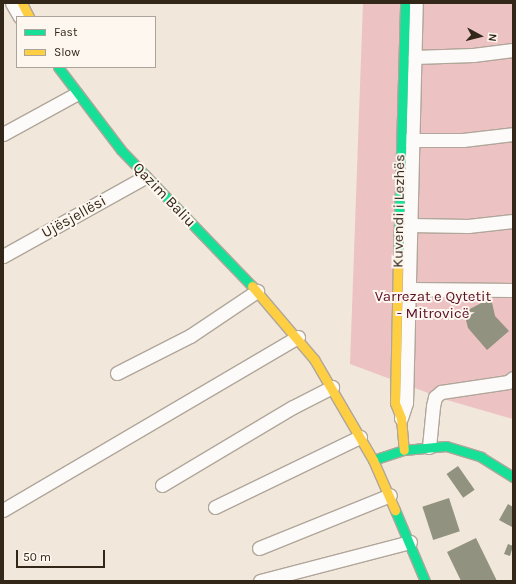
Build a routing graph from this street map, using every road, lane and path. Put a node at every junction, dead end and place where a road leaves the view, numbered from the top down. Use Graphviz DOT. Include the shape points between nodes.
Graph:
graph roads {
  1 [pos="12,3"];
  2 [pos="22,3"];
  3 [pos="405,3"];
  4 [pos="416,3"];
  5 [pos="19,16"];
  6 [pos="28,16"];
  7 [pos="513,50"];
  8 [pos="414,57"];
  9 [pos="59,68"];
  10 [pos="76,94"];
  11 [pos="3,134"];
  12 [pos="513,134"];
  13 [pos="407,140"];
  14 [pos="145,177"];
  15 [pos="513,222"];
  16 [pos="411,225"];
  17 [pos="3,256"];
  18 [pos="409,289"];
  19 [pos="513,290"];
  20 [pos="257,291"];
  21 [pos="298,337"];
  22 [pos="117,373"];
  23 [pos="513,378"];
  24 [pos="332,387"];
  25 [pos="401,418"];
  26 [pos="360,437"];
  27 [pos="429,446"];
  28 [pos="404,450"];
  29 [pos="372,460"];
  30 [pos="513,477"];
  31 [pos="162,485"];
  32 [pos="390,495"];
  33 [pos="215,507"];
  34 [pos="3,510"];
  35 [pos="410,542"];
  36 [pos="259,548"];
  37 [pos="260,581"];
  38 [pos="425,581"];
  1 -- 5 [label="street"];
  2 -- 6 [label="main road"];
  3 -- 13 [label="main road, Kuvendi i Lezhës"];
  4 -- 8 [label="street, Kuvendi i Lezhës"];
  7 -- 8 [label="street" via="473,55"];
  8 -- 13 [label="street, Kuvendi i Lezhës"];
  9 -- 10 [label="main road, Qazim Baliu"];
  10 -- 11 [label="street"];
  10 -- 14 [label="main road, Qazim Baliu"];
  12 -- 13 [label="street" via="463,140"];
  13 -- 16 [label="street, Kuvendi i Lezhës"];
  13 -- 25 [label="main road, Kuvendi i Lezhës" via="395,366 396,403"];
  14 -- 17 [label="street, Ujësjellësi"];
  14 -- 20 [label="main road, Qazim Baliu"];
  15 -- 16 [label="street, Kuvendi i Lezhës" via="468,226"];
  16 -- 18 [label="street, Kuvendi i Lezhës"];
  18 -- 19 [label="street, Kuvendi i Lezhës"];
  18 -- 25 [label="street, Kuvendi i Lezhës" via="406,403"];
  20 -- 21 [label="main road, Qazim Baliu"];
  20 -- 22 [label="street" via="190,336"];
  21 -- 24 [label="main road, Qazim Baliu"];
  21 -- 34 [label="street"];
  23 -- 27 [label="street" via="508,382 441,392 435,397"];
  24 -- 26 [label="main road, Qazim Baliu"];
  24 -- 31 [label="street" via="287,410"];
  25 -- 28 [label="main road, Kuvendi i Lezhës"];
  26 -- 29 [label="main road, Qazim Baliu"];
  26 -- 33 [label="street"];
  27 -- 28 [label="main road"];
  27 -- 30 [label="main road" via="446,446 481,457"];
  28 -- 29 [label="main road"];
  29 -- 32 [label="main road, Qazim Baliu"];
  32 -- 35 [label="main road, Qazim Baliu"];
  32 -- 36 [label="street"];
  35 -- 37 [label="street"];
  35 -- 38 [label="main road, Qazim Baliu"];
}
